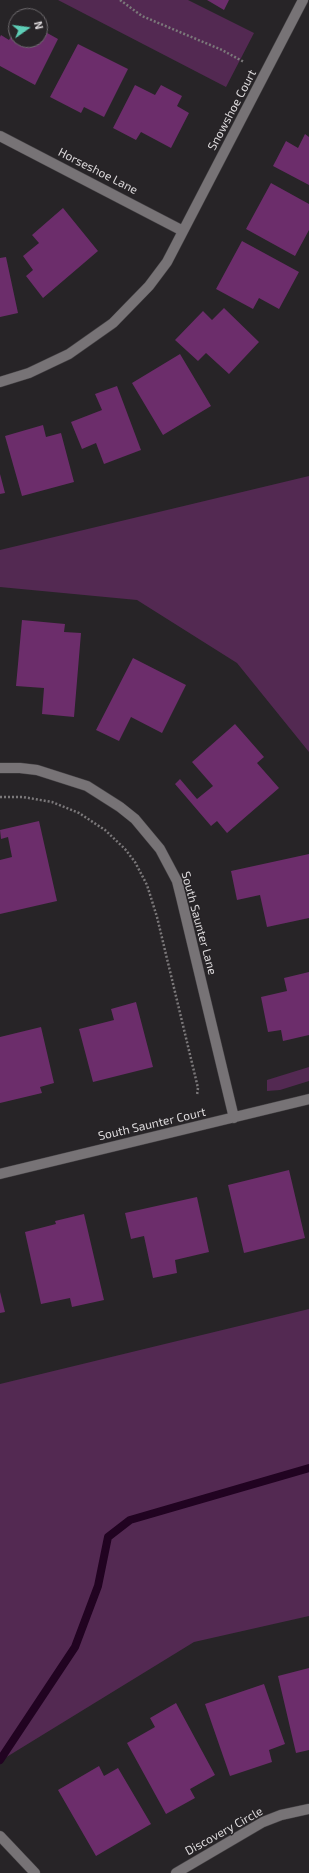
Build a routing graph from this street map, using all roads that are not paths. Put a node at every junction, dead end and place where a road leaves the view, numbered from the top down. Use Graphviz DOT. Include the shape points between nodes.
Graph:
graph roads {
  1 [pos="303,0"];
  2 [pos="0,136"];
  3 [pos="183,231"];
  4 [pos="0,382"];
  5 [pos="0,768"];
  6 [pos="309,1099"];
  7 [pos="234,1118"];
  8 [pos="0,1174"];
  9 [pos="309,1808"];
  10 [pos="0,1836"];
  11 [pos="35,1873"];
  12 [pos="176,1873"];
  1 -- 3 [label="street, Snowshoe Court"];
  2 -- 3 [label="street, Horseshoe Lane"];
  3 -- 4 [label="street, Snowshoe Court" via="158,274 113,322 69,354 29,373"];
  5 -- 7 [label="street, South Saunter Lane" via="38,770 87,786 130,815 160,849 177,881"];
  6 -- 7 [label="street, South Saunter Court"];
  7 -- 8 [label="street, South Saunter Court"];
  9 -- 12 [label="street, Discovery Circle" via="263,1822"];
  10 -- 11 [label="street"];
}
